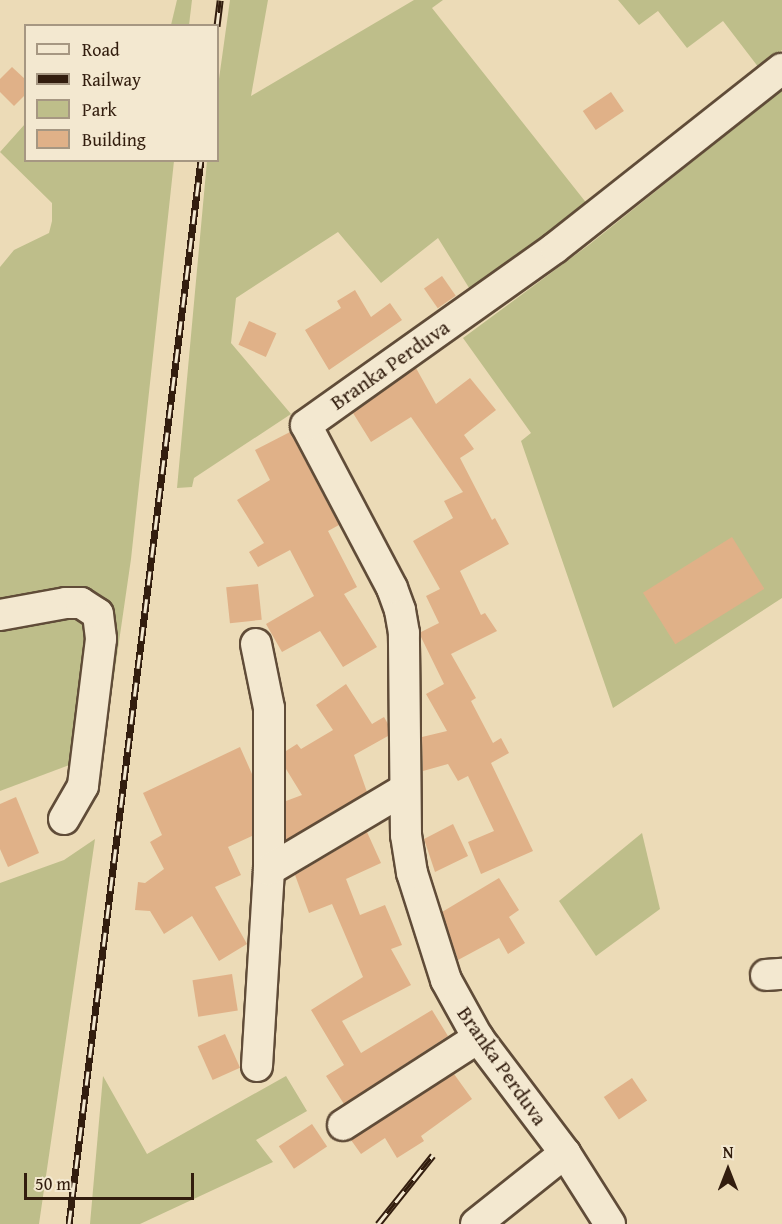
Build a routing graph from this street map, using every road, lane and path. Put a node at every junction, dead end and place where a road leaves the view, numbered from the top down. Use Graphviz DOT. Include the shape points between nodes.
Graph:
graph roads {
  1 [pos="782,69"];
  2 [pos="0,615"];
  3 [pos="256,644"];
  4 [pos="404,790"];
  5 [pos="64,819"];
  6 [pos="269,870"];
  7 [pos="478,1038"];
  8 [pos="257,1066"];
  9 [pos="343,1125"];
  10 [pos="565,1153"];
  11 [pos="476,1224"];
  12 [pos="610,1224"];
  1 -- 4 [label="street, Branka Perduva" via="555,248 306,425 400,610 404,633"];
  2 -- 5 [label="street" via="66,603 81,603 98,614 101,639 83,786"];
  3 -- 6 [label="street" via="269,708"];
  4 -- 6 [label="street"];
  4 -- 7 [label="street, Branka Perduva" via="412,873 446,980"];
  6 -- 8 [label="street"];
  7 -- 9 [label="street"];
  7 -- 10 [label="street, Branka Perduva"];
  10 -- 11 [label="street"];
  10 -- 12 [label="street, Branka Perduva"];
}
